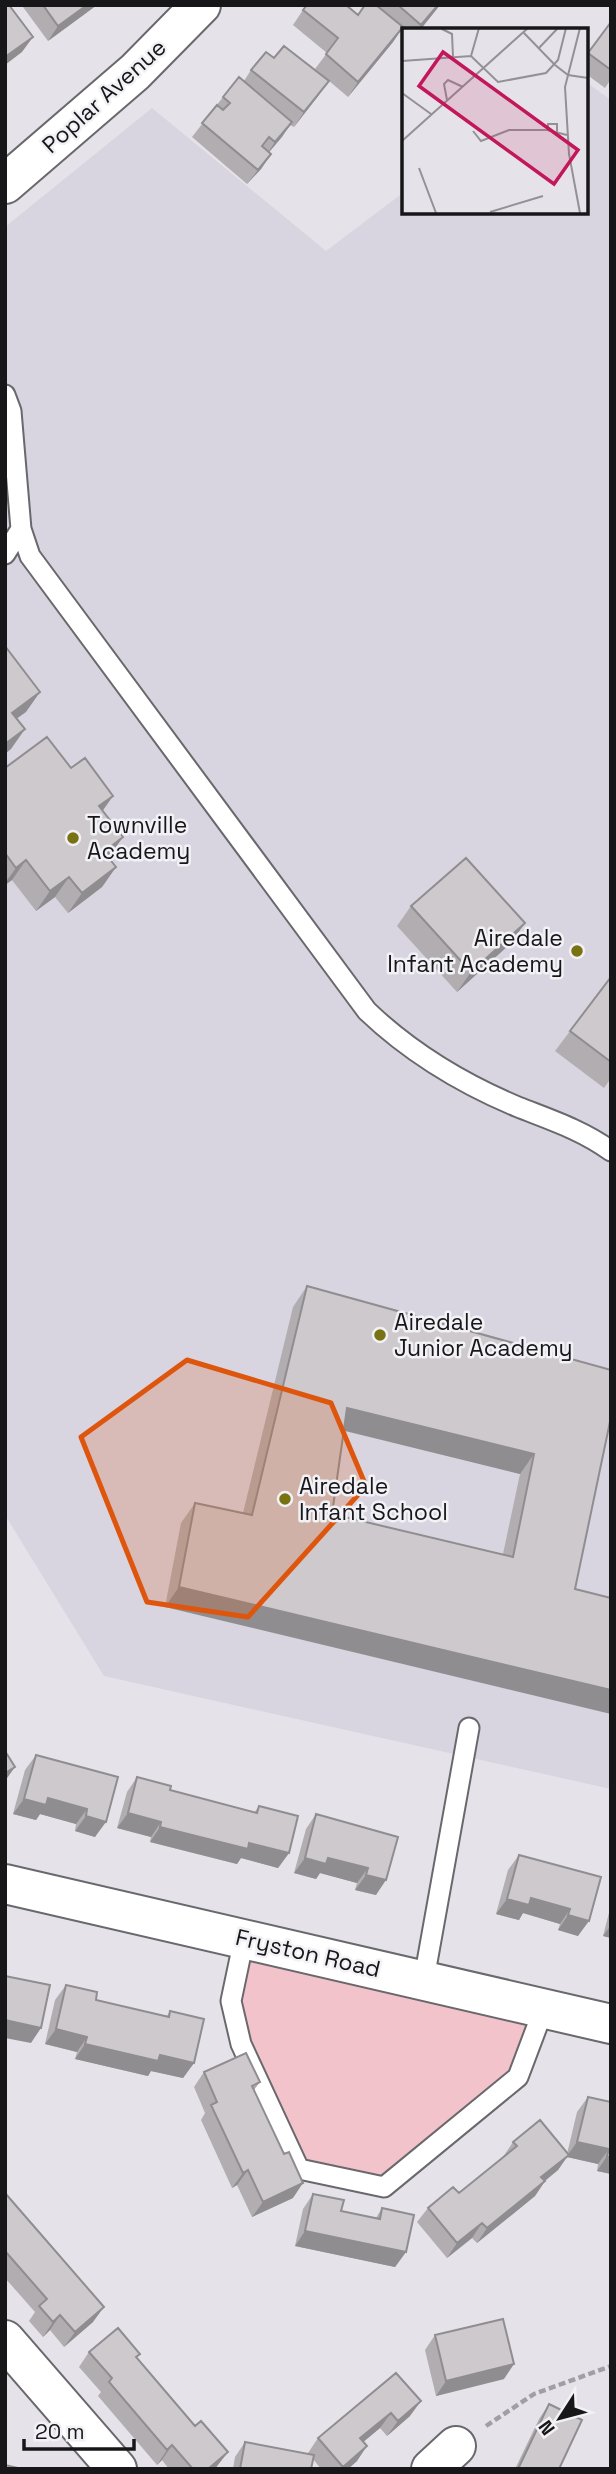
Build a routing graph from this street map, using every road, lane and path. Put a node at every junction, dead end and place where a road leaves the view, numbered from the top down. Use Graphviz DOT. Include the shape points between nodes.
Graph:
graph roads {
  1 [pos="201,5"];
  2 [pos="5,184"];
  3 [pos="5,395"];
  4 [pos="21,529"];
  5 [pos="5,554"];
  6 [pos="611,1151"];
  7 [pos="469,1728"];
  8 [pos="5,1884"];
  9 [pos="244,1939"];
  10 [pos="424,1979"];
  11 [pos="544,2008"];
  12 [pos="611,2024"];
  13 [pos="5,2340"];
  14 [pos="611,2367"];
  15 [pos="443,2458"];
  16 [pos="117,2469"];
  1 -- 2 [label="street, Poplar Avenue" via="135,72"];
  3 -- 4 [label="lane" via="11,411"];
  4 -- 5 [label="lane"];
  4 -- 6 [label="lane" via="30,556 368,1011 428,1060 516,1105 586,1133"];
  7 -- 10 [label="lane"];
  8 -- 9 [label="street, Fryston Road"];
  9 -- 10 [label="street, Fryston Road"];
  9 -- 11 [label="lane" via="231,2001 241,2044 299,2169 384,2187 519,2077"];
  10 -- 11 [label="street, Fryston Road"];
  11 -- 12 [label="street, Fryston Road"];
  13 -- 16 [label="street"];
  14 -- 15 [label="path" via="534,2395"];
}
